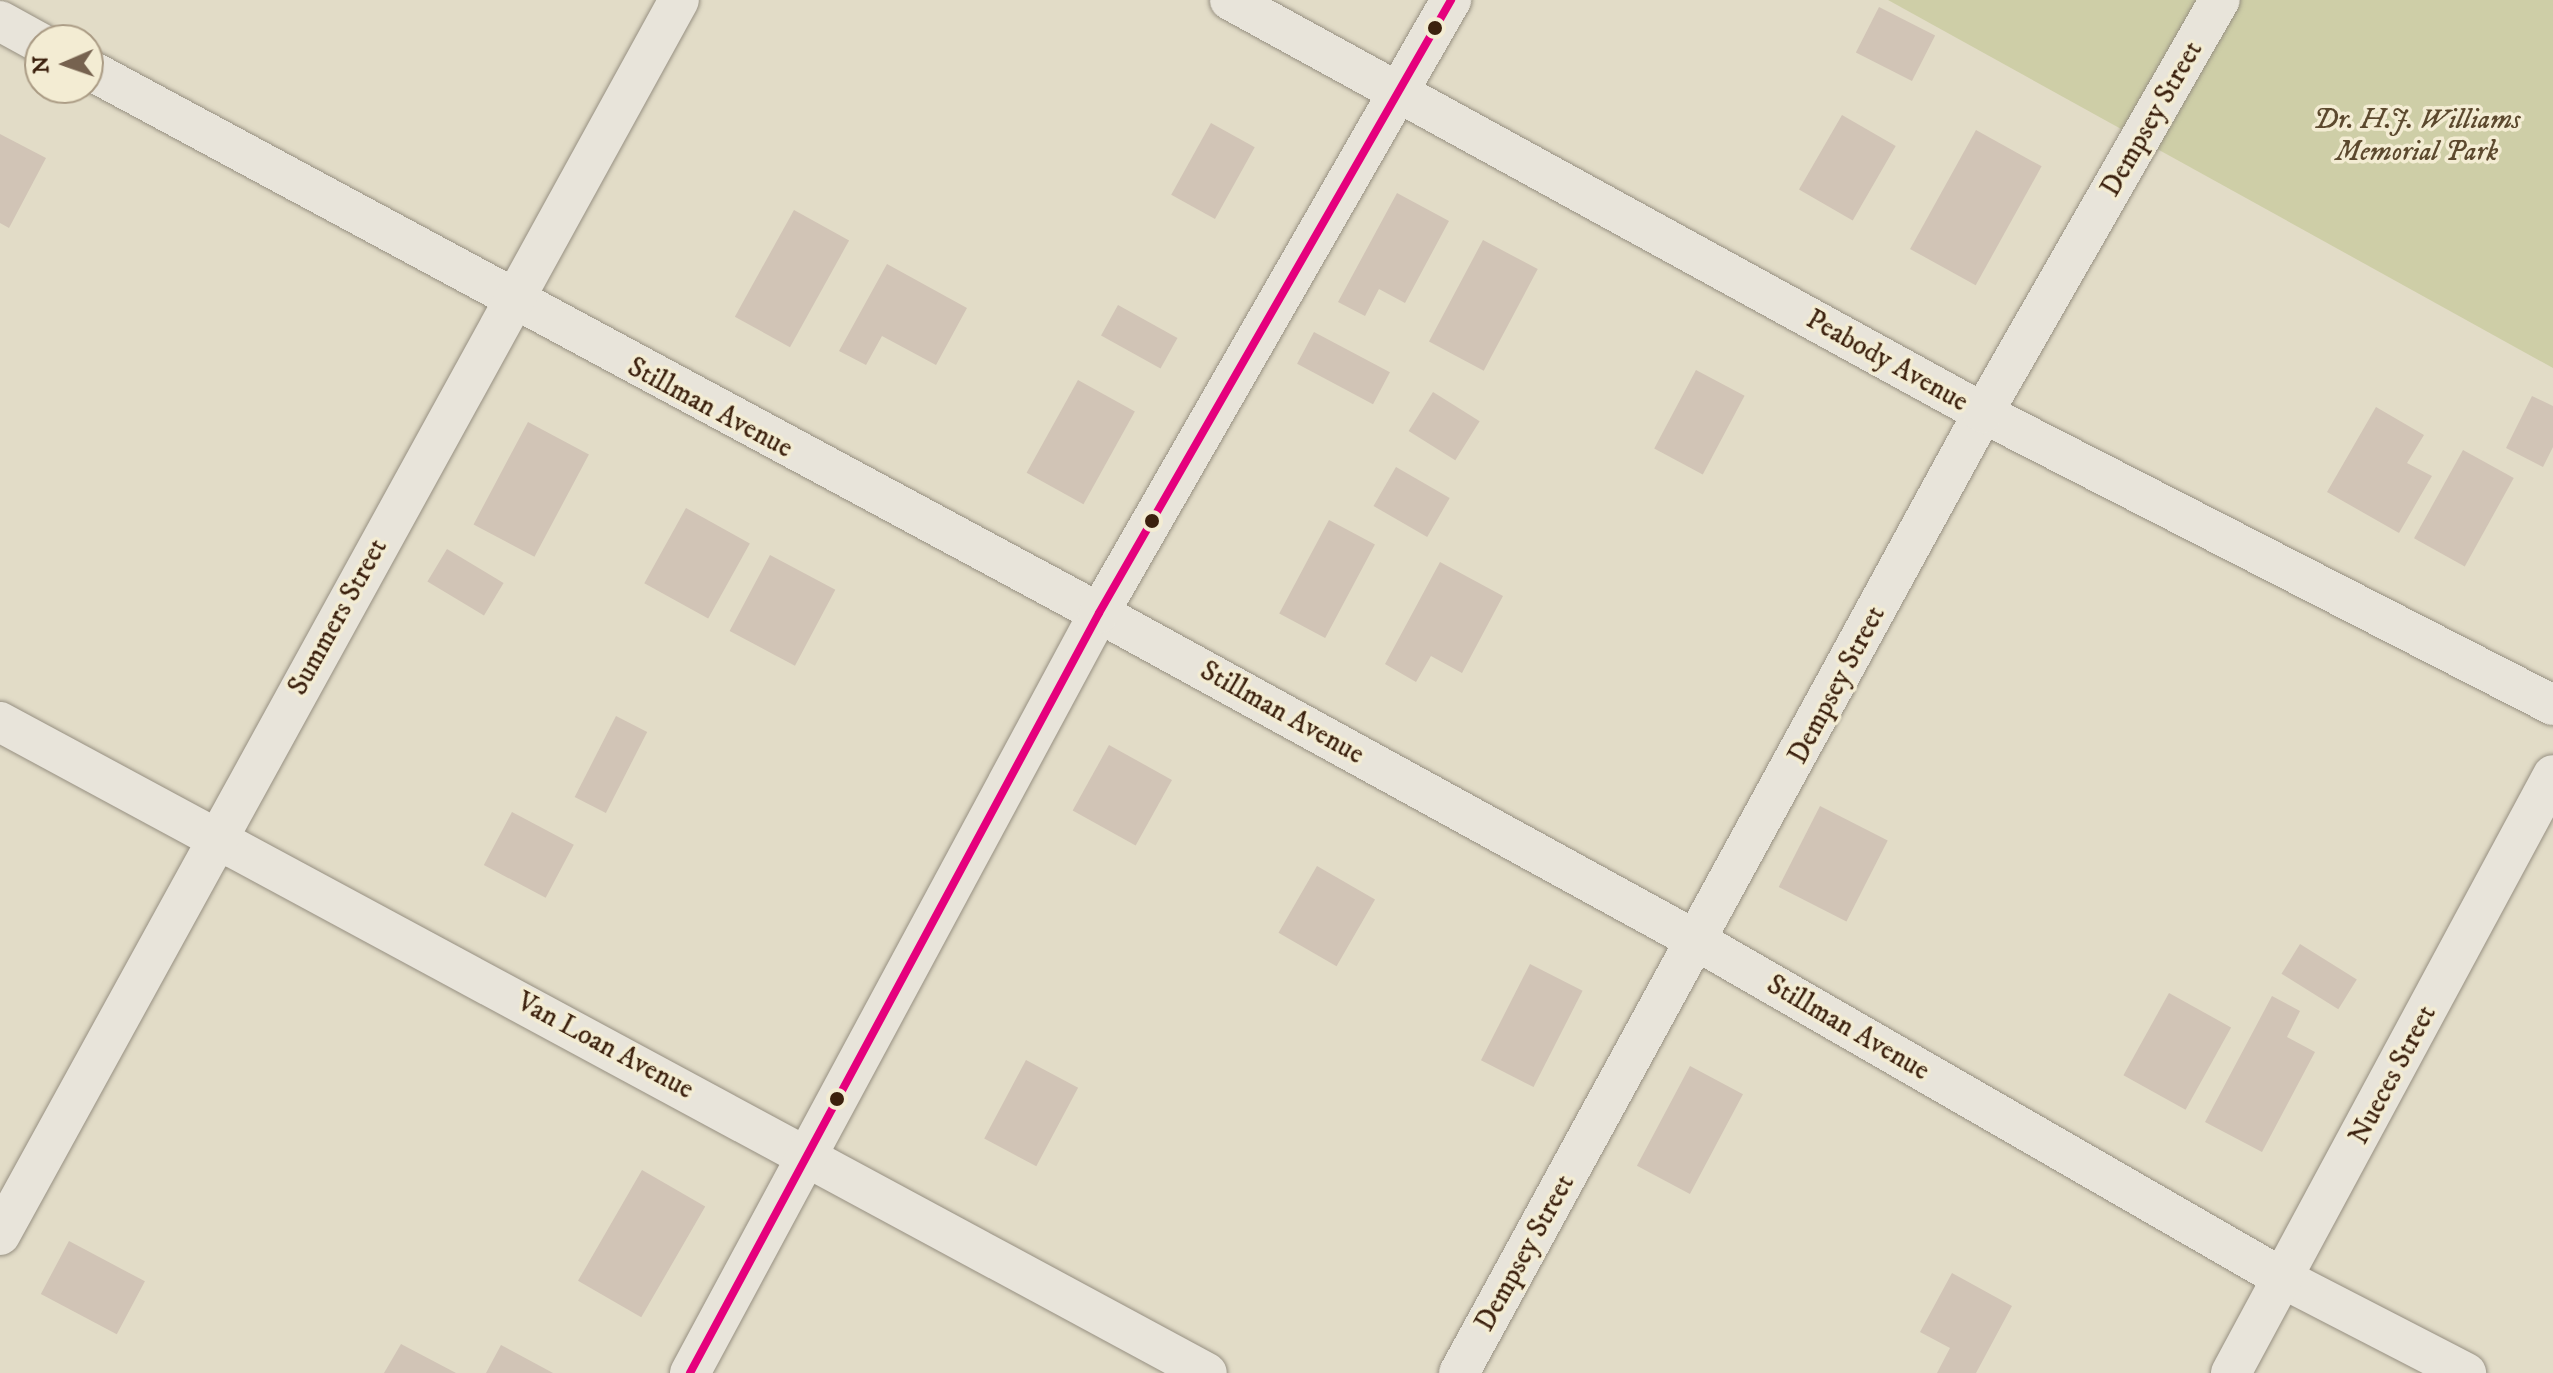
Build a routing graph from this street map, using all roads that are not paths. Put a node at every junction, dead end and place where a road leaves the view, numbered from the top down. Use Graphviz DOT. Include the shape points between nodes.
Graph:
graph roads {
  1 [pos="679,0"];
  2 [pos="1230,0"];
  3 [pos="1451,0"];
  4 [pos="2220,0"];
  5 [pos="0,21"];
  6 [pos="24,34"];
  7 [pos="104,78"];
  8 [pos="1399,92"];
  9 [pos="512,303"];
  10 [pos="1983,413"];
  11 [pos="1099,613"];
  12 [pos="2553,705"];
  13 [pos="0,722"];
  14 [pos="2553,775"];
  15 [pos="215,841"];
  16 [pos="1699,942"];
  17 [pos="811,1154"];
  18 [pos="0,1235"];
  19 [pos="2284,1279"];
  20 [pos="690,1373"];
  21 [pos="1207,1373"];
  22 [pos="1459,1373"];
  23 [pos="2231,1373"];
  24 [pos="2466,1373"];
  1 -- 9 [label="street, Summers Street"];
  2 -- 8 [label="street, Peabody Avenue"];
  3 -- 8 [label="street"];
  4 -- 10 [label="street, Dempsey Street"];
  5 -- 6 [label="street"];
  7 -- 9 [label="street, Stillman Avenue"];
  8 -- 10 [label="street, Peabody Avenue"];
  8 -- 11 [label="street"];
  9 -- 11 [label="street, Stillman Avenue"];
  9 -- 15 [label="street, Summers Street"];
  10 -- 12 [label="street, Peabody Avenue"];
  10 -- 16 [label="street, Dempsey Street"];
  11 -- 16 [label="street, Stillman Avenue"];
  11 -- 17 [label="street"];
  13 -- 15 [label="street, Van Loan Avenue"];
  14 -- 19 [label="street, Nueces Street"];
  15 -- 17 [label="street, Van Loan Avenue"];
  15 -- 18 [label="street, Summers Street"];
  16 -- 19 [label="street, Stillman Avenue"];
  16 -- 22 [label="street, Dempsey Street"];
  17 -- 20 [label="street"];
  17 -- 21 [label="street, Van Loan Avenue"];
  19 -- 23 [label="street, Nueces Street"];
  19 -- 24 [label="street, Stillman Avenue"];
}
